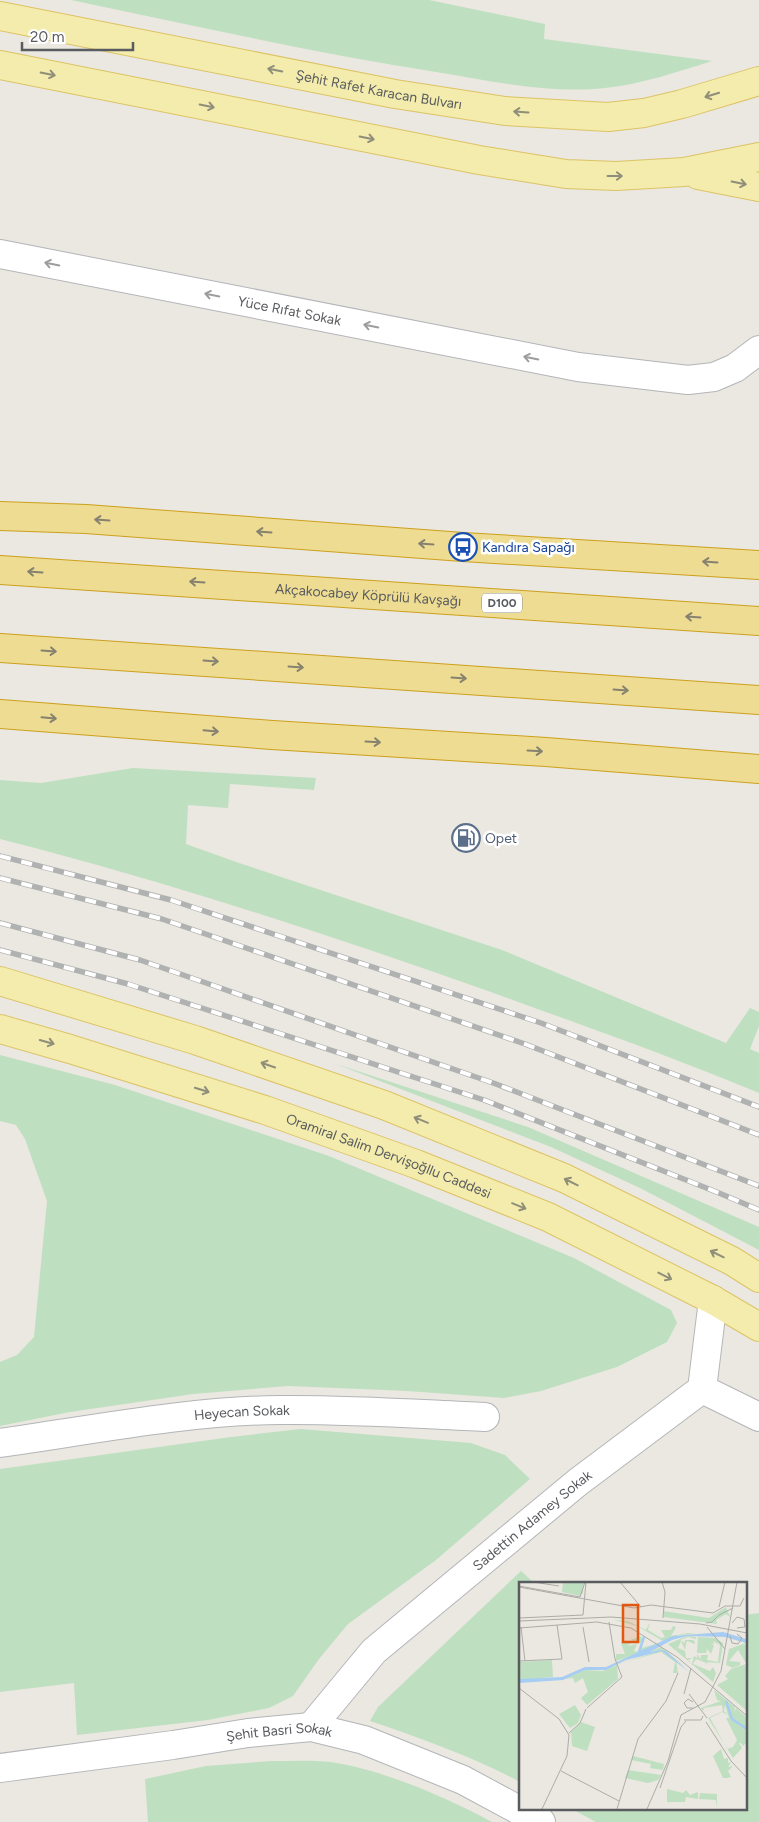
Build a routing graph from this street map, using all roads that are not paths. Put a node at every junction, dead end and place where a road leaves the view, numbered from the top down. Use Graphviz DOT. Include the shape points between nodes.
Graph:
graph roads {
  1 [pos="0,16"];
  2 [pos="0,65"];
  3 [pos="759,81"];
  4 [pos="759,145"];
  5 [pos="759,157"];
  6 [pos="684,172"];
  7 [pos="759,187"];
  8 [pos="0,254"];
  9 [pos="759,350"];
  10 [pos="0,516"];
  11 [pos="759,565"];
  12 [pos="0,570"];
  13 [pos="759,621"];
  14 [pos="0,648"];
  15 [pos="759,700"];
  16 [pos="0,714"];
  17 [pos="759,770"];
  18 [pos="0,981"];
  19 [pos="0,1029"];
  20 [pos="759,1278"];
  21 [pos="713,1300"];
  22 [pos="759,1326"];
  23 [pos="702,1389"];
  24 [pos="485,1417"];
  25 [pos="759,1417"];
  26 [pos="0,1443"];
  27 [pos="311,1727"];
  28 [pos="0,1768"];
  29 [pos="538,1821"];
  3 -- 1 [label="main road, Şehit Rafet Karacan Bulvarı, one-way" via="644,113 608,117 505,111 395,94"];
  2 -- 6 [label="main road, one-way" via="508,165 566,174 616,176"];
  4 -- 6 [label="main road"];
  5 -- 6 [label="main road"];
  6 -- 7 [label="main road, one-way"];
  9 -- 8 [label="street, Yüce Rıfat Sokak, one-way" via="735,368 714,377 688,380 578,367"];
  11 -- 10 [label="highway, one-way" via="86,519"];
  13 -- 12 [label="highway, Akçakocabey Köprülü Kavşağı / D100, one-way"];
  14 -- 15 [label="highway, one-way"];
  16 -- 17 [label="highway, one-way"];
  20 -- 18 [label="main road, one-way" via="732,1261 564,1178 384,1105 195,1040"];
  19 -- 21 [label="main road, Oramiral Salim Dervişoğllu Caddesi, one-way" via="265,1110 416,1164 548,1217"];
  21 -- 22 [label="main road, Oramiral Salim Dervişoğllu Caddesi"];
  21 -- 23 [label="street"];
  23 -- 25 [label="street"];
  23 -- 27 [label="street, Sadettin Adamey Sokak" via="578,1482 374,1651"];
  24 -- 26 [label="street, Heyecan Sokak" via="279,1410 205,1415"];
  27 -- 28 [label="street, Şehit Basri Sokak"];
  27 -- 29 [label="street, Şehit Basri Sokak" via="364,1740 464,1780"];
}
